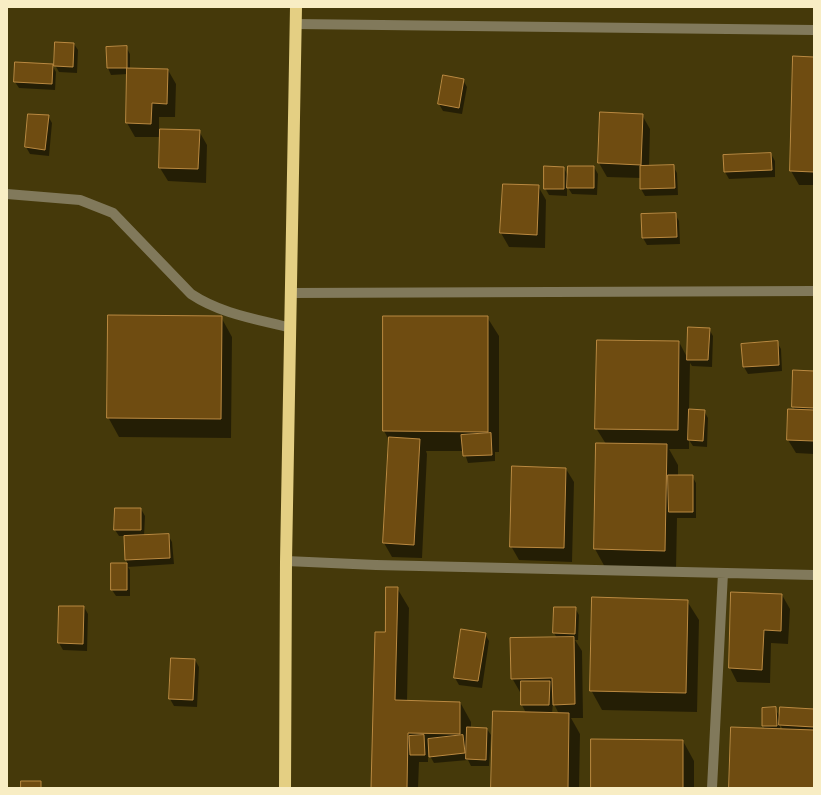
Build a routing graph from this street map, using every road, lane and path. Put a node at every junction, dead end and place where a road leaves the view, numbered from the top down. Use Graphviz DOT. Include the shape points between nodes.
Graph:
graph roads {
  1 [pos="296,7"];
  2 [pos="295,24"];
  3 [pos="814,30"];
  4 [pos="7,194"];
  5 [pos="814,291"];
  6 [pos="291,293"];
  7 [pos="291,328"];
  8 [pos="286,561"];
  9 [pos="723,573"];
  10 [pos="814,575"];
  11 [pos="285,788"];
  12 [pos="712,788"];
  1 -- 2 [label="highway"];
  2 -- 3 [label="street"];
  2 -- 6 [label="highway"];
  4 -- 7 [label="street" via="80,200 113,213 191,294 201,301 212,308"];
  5 -- 6 [label="street"];
  6 -- 7 [label="highway"];
  7 -- 8 [label="highway"];
  8 -- 9 [label="street"];
  8 -- 11 [label="highway"];
  9 -- 10 [label="street"];
  9 -- 12 [label="street"];
}
